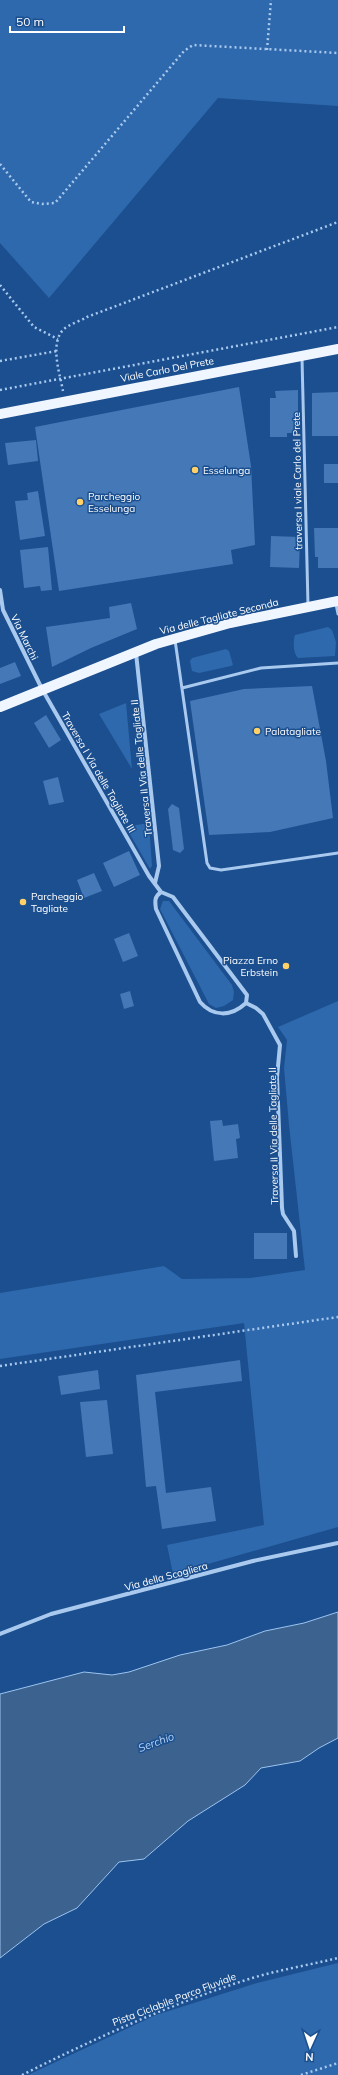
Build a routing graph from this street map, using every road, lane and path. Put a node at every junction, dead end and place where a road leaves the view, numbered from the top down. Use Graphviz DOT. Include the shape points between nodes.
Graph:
graph roads {
  1 [pos="271,0"];
  2 [pos="267,50"];
  3 [pos="338,53"];
  4 [pos="0,164"];
  5 [pos="338,222"];
  6 [pos="0,285"];
  7 [pos="338,327"];
  8 [pos="58,339"];
  9 [pos="338,349"];
  10 [pos="57,351"];
  11 [pos="302,356"];
  12 [pos="0,361"];
  13 [pos="61,379"];
  14 [pos="0,390"];
  15 [pos="65,401"];
  16 [pos="0,414"];
  17 [pos="0,590"];
  18 [pos="337,601"];
  19 [pos="308,606"];
  20 [pos="338,614"];
  21 [pos="175,638"];
  22 [pos="136,651"];
  23 [pos="338,663"];
  24 [pos="182,688"];
  25 [pos="42,689"];
  26 [pos="0,707"];
  27 [pos="338,853"];
  28 [pos="155,883"];
  29 [pos="161,892"];
  30 [pos="246,1003"];
  31 [pos="296,1256"];
  32 [pos="338,1317"];
  33 [pos="0,1366"];
  34 [pos="338,1544"];
  35 [pos="0,1634"];
  36 [pos="338,1958"];
  37 [pos="338,2063"];
  38 [pos="22,2075"];
  39 [pos="301,2075"];
  1 -- 2 [label="path"];
  2 -- 3 [label="path"];
  2 -- 4 [label="path" via="193,45 184,51 55,202 31,202"];
  5 -- 8 [label="path" via="87,318 64,330"];
  6 -- 8 [label="path" via="34,327"];
  7 -- 13 [label="path"];
  8 -- 10 [label="path"];
  9 -- 11 [label="main road, Viale Carlo Del Prete"];
  10 -- 12 [label="path"];
  10 -- 13 [label="path"];
  11 -- 15 [label="main road, Viale Carlo Del Prete"];
  11 -- 19 [label="lane, traversa I viale Carlo del Prete"];
  13 -- 14 [label="path"];
  13 -- 15 [label="path"];
  15 -- 16 [label="main road, Viale Carlo Del Prete"];
  17 -- 25 [label="street, Via Marchi" via="3,610"];
  18 -- 19 [label="main road, Via delle Tagliate Seconda"];
  18 -- 20 [label="lane"];
  19 -- 21 [label="main road, Via delle Tagliate Seconda"];
  21 -- 22 [label="main road, Via delle Tagliate Seconda"];
  21 -- 24 [label="lane"];
  22 -- 25 [label="main road, Via delle Tagliate Seconda"];
  22 -- 28 [label="street, Traversa II Via delle Tagliate II" via="160,866"];
  23 -- 24 [label="lane" via="261,668"];
  24 -- 27 [label="lane" via="206,863 210,868 221,870"];
  25 -- 26 [label="main road, Via delle Tagliate Seconda"];
  25 -- 28 [label="street, Traversa I Via delle Tagliate III"];
  28 -- 29 [label="street, Traversa I Via delle Tagliate III"];
  29 -- 30 [label="street" via="173,897 246,994"];
  29 -- 30 [label="street" via="156,895 156,910 200,1002 214,1013 226,1014 238,1010"];
  30 -- 31 [label="street, Traversa II Via delle Tagliate II" via="263,1014 280,1045 277,1077 282,1208 294,1231"];
  32 -- 33 [label="path"];
  34 -- 35 [label="street, Via della Scogliera" via="253,1561 51,1614"];
  36 -- 38 [label="path, Pista Ciclabile Parco Fluviale" via="250,1979 158,2011 102,2035"];
  37 -- 39 [label="path"];
}
